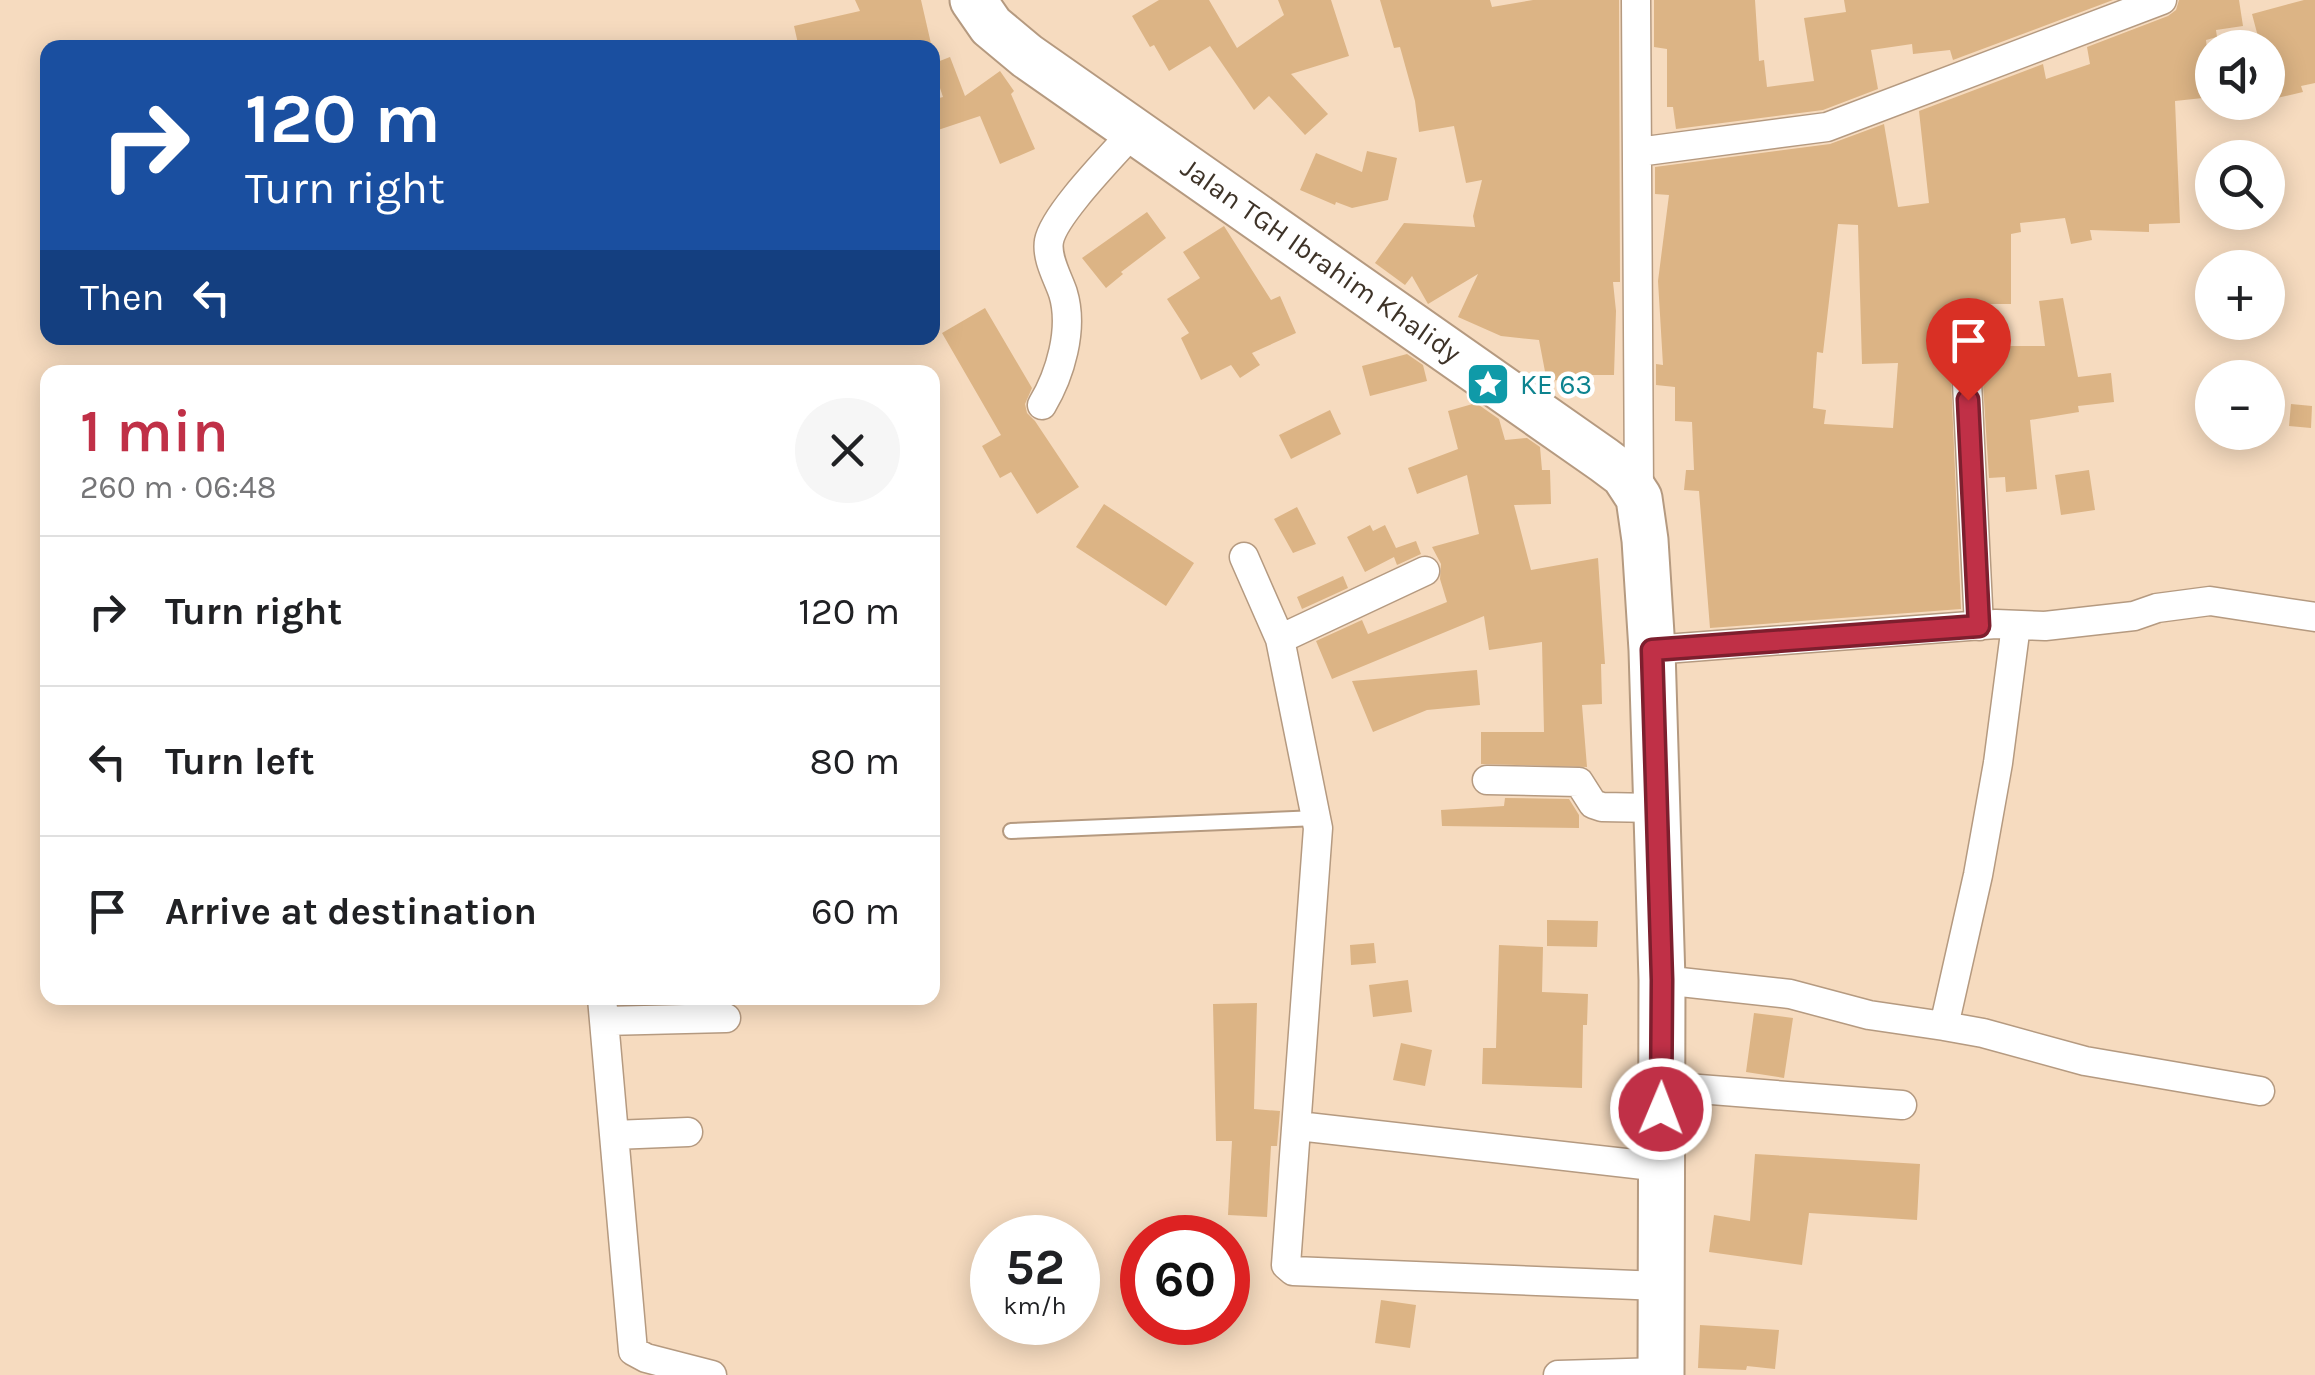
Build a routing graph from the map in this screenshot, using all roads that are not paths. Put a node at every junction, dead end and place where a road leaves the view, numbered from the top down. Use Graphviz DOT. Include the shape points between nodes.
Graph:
graph roads {
  1 [pos="973,0"];
  2 [pos="1636,0"];
  3 [pos="2162,0"];
  4 [pos="1135,130"];
  5 [pos="1638,152"];
  6 [pos="1966,362"];
  7 [pos="1042,406"];
  8 [pos="1638,498"];
  9 [pos="1244,557"];
  10 [pos="1425,571"];
  11 [pos="2315,618"];
  12 [pos="2016,625"];
  13 [pos="1979,626"];
  14 [pos="2315,628"];
  15 [pos="1280,639"];
  16 [pos="1652,650"];
  17 [pos="1488,780"];
  18 [pos="1655,808"];
  19 [pos="1318,818"];
  20 [pos="1011,831"];
  21 [pos="1662,980"];
  22 [pos="603,1009"];
  23 [pos="726,1018"];
  24 [pos="1944,1026"];
  25 [pos="1661,1086"];
  26 [pos="2260,1091"];
  27 [pos="1902,1106"];
  28 [pos="1298,1126"];
  29 [pos="688,1132"];
  30 [pos="614,1135"];
  31 [pos="1660,1167"];
  32 [pos="1660,1286"];
  33 [pos="1661,1374"];
  34 [pos="712,1375"];
  35 [pos="1558,1375"];
  1 -- 4 [label="main road, Jalan TGH Ibrahim Khalidy" via="991,26 1027,56"];
  2 -- 5 [label="street"];
  3 -- 5 [label="street" via="1827,127"];
  4 -- 7 [label="street" via="1048,242 1067,313 1063,354"];
  4 -- 8 [label="main road, Jalan TGH Ibrahim Khalidy" via="1604,460"];
  5 -- 8 [label="street"];
  6 -- 13 [label="street"];
  8 -- 16 [label="main road"];
  9 -- 15 [label="street"];
  10 -- 15 [label="street"];
  11 -- 12 [label="street" via="2210,601 2090,621"];
  11 -- 14 [label="street"];
  12 -- 13 [label="street"];
  12 -- 24 [label="street" via="1998,764"];
  13 -- 16 [label="street"];
  15 -- 19 [label="street"];
  16 -- 18 [label="main road"];
  17 -- 18 [label="street" via="1579,782 1593,804"];
  18 -- 21 [label="main road"];
  19 -- 20 [label="lane"];
  19 -- 28 [label="street"];
  21 -- 24 [label="street" via="1790,994"];
  21 -- 25 [label="main road"];
  22 -- 23 [label="street"];
  22 -- 30 [label="street"];
  24 -- 26 [label="street" via="2086,1061"];
  25 -- 27 [label="street"];
  25 -- 31 [label="main road"];
  28 -- 31 [label="street"];
  28 -- 32 [label="street" via="1286,1264 1293,1271"];
  29 -- 30 [label="street"];
  30 -- 34 [label="street" via="632,1351"];
  31 -- 32 [label="main road"];
  32 -- 33 [label="main road"];
  33 -- 35 [label="street"];
}
